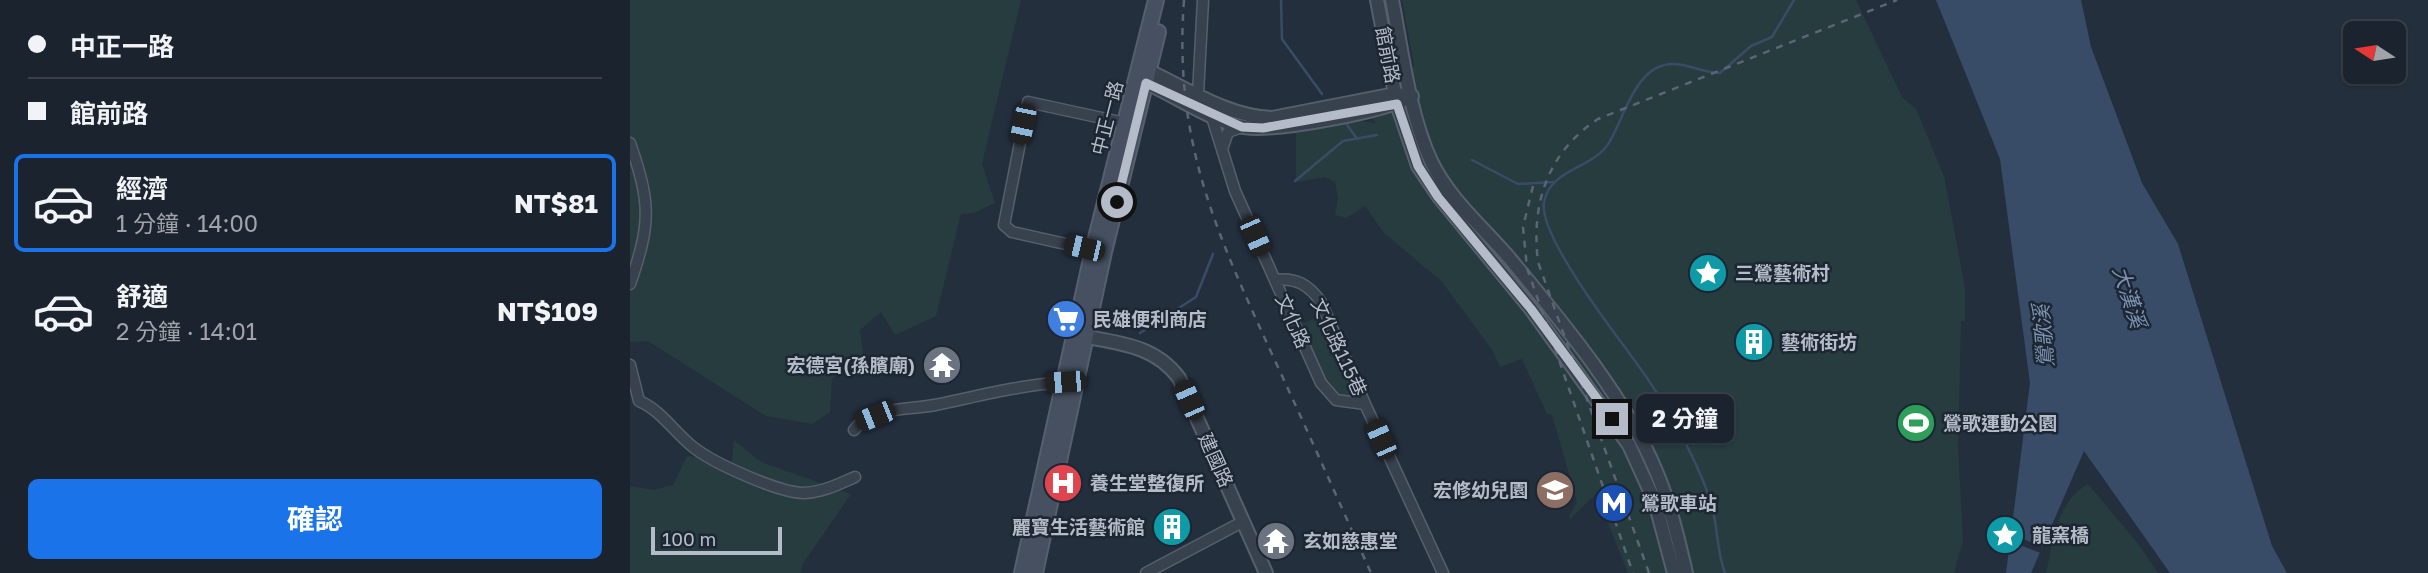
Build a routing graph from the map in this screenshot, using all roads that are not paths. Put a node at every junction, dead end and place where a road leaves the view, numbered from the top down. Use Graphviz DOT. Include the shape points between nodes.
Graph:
graph roads {
  1 [pos="1156,0"];
  2 [pos="1166,0"];
  3 [pos="1203,0"];
  4 [pos="1377,0"];
  5 [pos="1392,0"];
  6 [pos="1144,76"];
  7 [pos="1198,94"];
  8 [pos="1412,96"];
  9 [pos="1396,99"];
  10 [pos="1210,114"];
  11 [pos="1125,123"];
  12 [pos="1242,127"];
  13 [pos="630,143"];
  14 [pos="1222,149"];
  15 [pos="1099,251"];
  16 [pos="1275,280"];
  17 [pos="630,284"];
  18 [pos="1081,336"];
  19 [pos="630,365"];
  20 [pos="1065,382"];
  21 [pos="1365,404"];
  22 [pos="854,430"];
  23 [pos="855,477"];
  24 [pos="1244,521"];
  25 [pos="1158,570"];
  26 [pos="1022,573"];
  27 [pos="1035,573"];
  28 [pos="1146,573"];
  29 [pos="1266,573"];
  30 [pos="1443,573"];
  31 [pos="1674,573"];
  32 [pos="1686,573"];
  1 -- 6 [label="main road, 中正一路"];
  2 -- 6 [label="main road, 中正一路"];
  3 -- 7 [label="street"];
  4 -- 9 [label="street, 館前路"];
  5 -- 8 [label="street, 館前路"];
  6 -- 7 [label="street"];
  6 -- 10 [label="street"];
  6 -- 11 [label="main road, 中正一路"];
  6 -- 15 [label="main road, 中正一路"];
  7 -- 9 [label="street" via="1242,114 1272,118"];
  8 -- 9 [label="street"];
  8 -- 32 [label="street, 館前路" via="1431,160 1449,190 1585,355 1640,440 1671,512"];
  9 -- 12 [label="street" via="1263,128"];
  9 -- 31 [label="street, 館前路" via="1418,166 1438,197 1531,309 1629,445 1655,502"];
  10 -- 12 [label="street"];
  10 -- 14 [label="street, 文化路"];
  11 -- 15 [label="main road, 中正一路"];
  11 -- 15 [label="street" via="1028,102 1004,225 1012,232"];
  12 -- 14 [label="street" via="1228,132"];
  13 -- 17 [label="street" via="645,187 648,220"];
  14 -- 16 [label="street, 文化路" via="1235,191"];
  15 -- 18 [label="main road, 中正一路"];
  16 -- 21 [label="street, 文化路" via="1321,383 1336,400"];
  16 -- 21 [label="street, 文化路115巷" via="1298,281 1316,295"];
  18 -- 20 [label="main road, 中正一路"];
  18 -- 24 [label="street, 建國路" via="1158,354 1169,364"];
  18 -- 27 [label="main road, 中正一路"];
  19 -- 23 [label="street" via="639,401 651,406 694,448 728,466 804,493"];
  20 -- 22 [label="street" via="1023,385 891,410 859,422"];
  20 -- 26 [label="main road, 中正一路"];
  21 -- 30 [label="street"];
  24 -- 25 [label="street"];
  24 -- 29 [label="street, 建國路"];
  25 -- 28 [label="street"];
}
